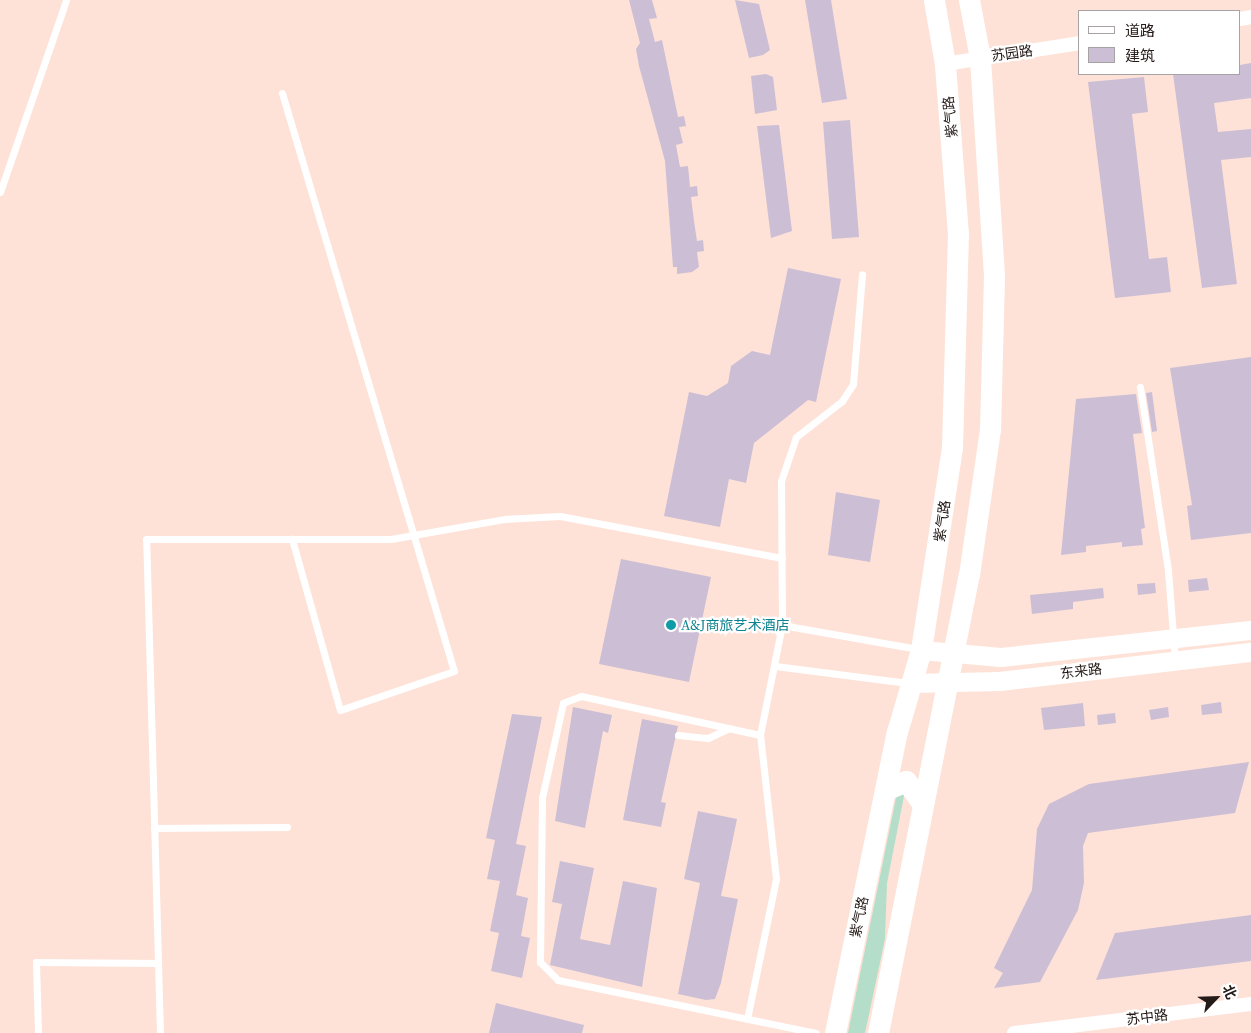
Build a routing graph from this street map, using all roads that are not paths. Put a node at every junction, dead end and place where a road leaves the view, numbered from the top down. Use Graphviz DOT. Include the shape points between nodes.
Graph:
graph roads {
  1 [pos="66,0"];
  2 [pos="934,0"];
  3 [pos="969,0"];
  4 [pos="1078,43"];
  5 [pos="980,58"];
  6 [pos="945,64"];
  7 [pos="282,93"];
  8 [pos="0,192"];
  9 [pos="862,274"];
  10 [pos="1140,387"];
  11 [pos="942,525"];
  12 [pos="975,530"];
  13 [pos="414,535"];
  14 [pos="292,539"];
  15 [pos="782,558"];
  16 [pos="782,625"];
  17 [pos="1251,630"];
  18 [pos="1172,639"];
  19 [pos="921,650"];
  20 [pos="1251,652"];
  21 [pos="954,654"];
  22 [pos="1175,660"];
  23 [pos="775,666"];
  24 [pos="947,682"];
  25 [pos="911,683"];
  26 [pos="729,728"];
  27 [pos="760,734"];
  28 [pos="678,735"];
  29 [pos="885,790"];
  30 [pos="922,803"];
  31 [pos="287,827"];
  32 [pos="154,828"];
  33 [pos="158,963"];
  34 [pos="1251,1004"];
  35 [pos="747,1019"];
  36 [pos="38,1033"];
  37 [pos="160,1033"];
  38 [pos="816,1033"];
  39 [pos="835,1033"];
  40 [pos="878,1033"];
  41 [pos="1014,1033"];
  1 -- 8 [label="lane"];
  2 -- 6 [label="main road, 紫气路"];
  3 -- 5 [label="main road"];
  4 -- 5 [label="street, 苏园路"];
  5 -- 6 [label="street, 苏园路"];
  5 -- 12 [label="main road" via="994,275 994,348 990,430"];
  6 -- 11 [label="main road, 紫气路" via="958,234 952,448"];
  7 -- 13 [label="lane"];
  9 -- 15 [label="lane" via="853,384 842,401 796,437 788,453 781,480"];
  10 -- 18 [label="lane" via="1168,571"];
  11 -- 12 [label="main road" via="958,539"];
  11 -- 19 [label="main road, 紫气路"];
  12 -- 21 [label="main road"];
  13 -- 14 [label="lane"];
  13 -- 14 [label="lane" via="454,671 340,710"];
  13 -- 15 [label="lane" via="505,519 560,516"];
  14 -- 32 [label="lane" via="146,539"];
  15 -- 16 [label="lane"];
  16 -- 19 [label="lane"];
  16 -- 23 [label="lane"];
  17 -- 18 [label="street, 东来路"];
  18 -- 21 [label="street, 东来路" via="1001,657"];
  18 -- 22 [label="lane"];
  19 -- 21 [label="street, 东来路"];
  19 -- 25 [label="main road, 紫气路"];
  20 -- 22 [label="street, 东来路"];
  21 -- 24 [label="main road"];
  22 -- 24 [label="street, 东来路" via="999,681"];
  23 -- 25 [label="lane"];
  23 -- 27 [label="lane"];
  24 -- 25 [label="street, 东来路"];
  24 -- 30 [label="main road"];
  25 -- 29 [label="main road, 紫气路"];
  26 -- 27 [label="lane"];
  26 -- 28 [label="lane" via="708,738"];
  26 -- 35 [label="lane" via="582,696 563,703 542,798 544,925 539,954 544,970 558,980"];
  27 -- 35 [label="lane" via="776,879"];
  29 -- 30 [label="main road" via="906,780"];
  29 -- 39 [label="main road, 紫气路"];
  30 -- 40 [label="main road"];
  31 -- 32 [label="lane"];
  32 -- 33 [label="lane"];
  33 -- 36 [label="lane" via="36,962"];
  33 -- 37 [label="lane"];
  34 -- 41 [label="street, 苏中路"];
  35 -- 38 [label="lane"];
}
